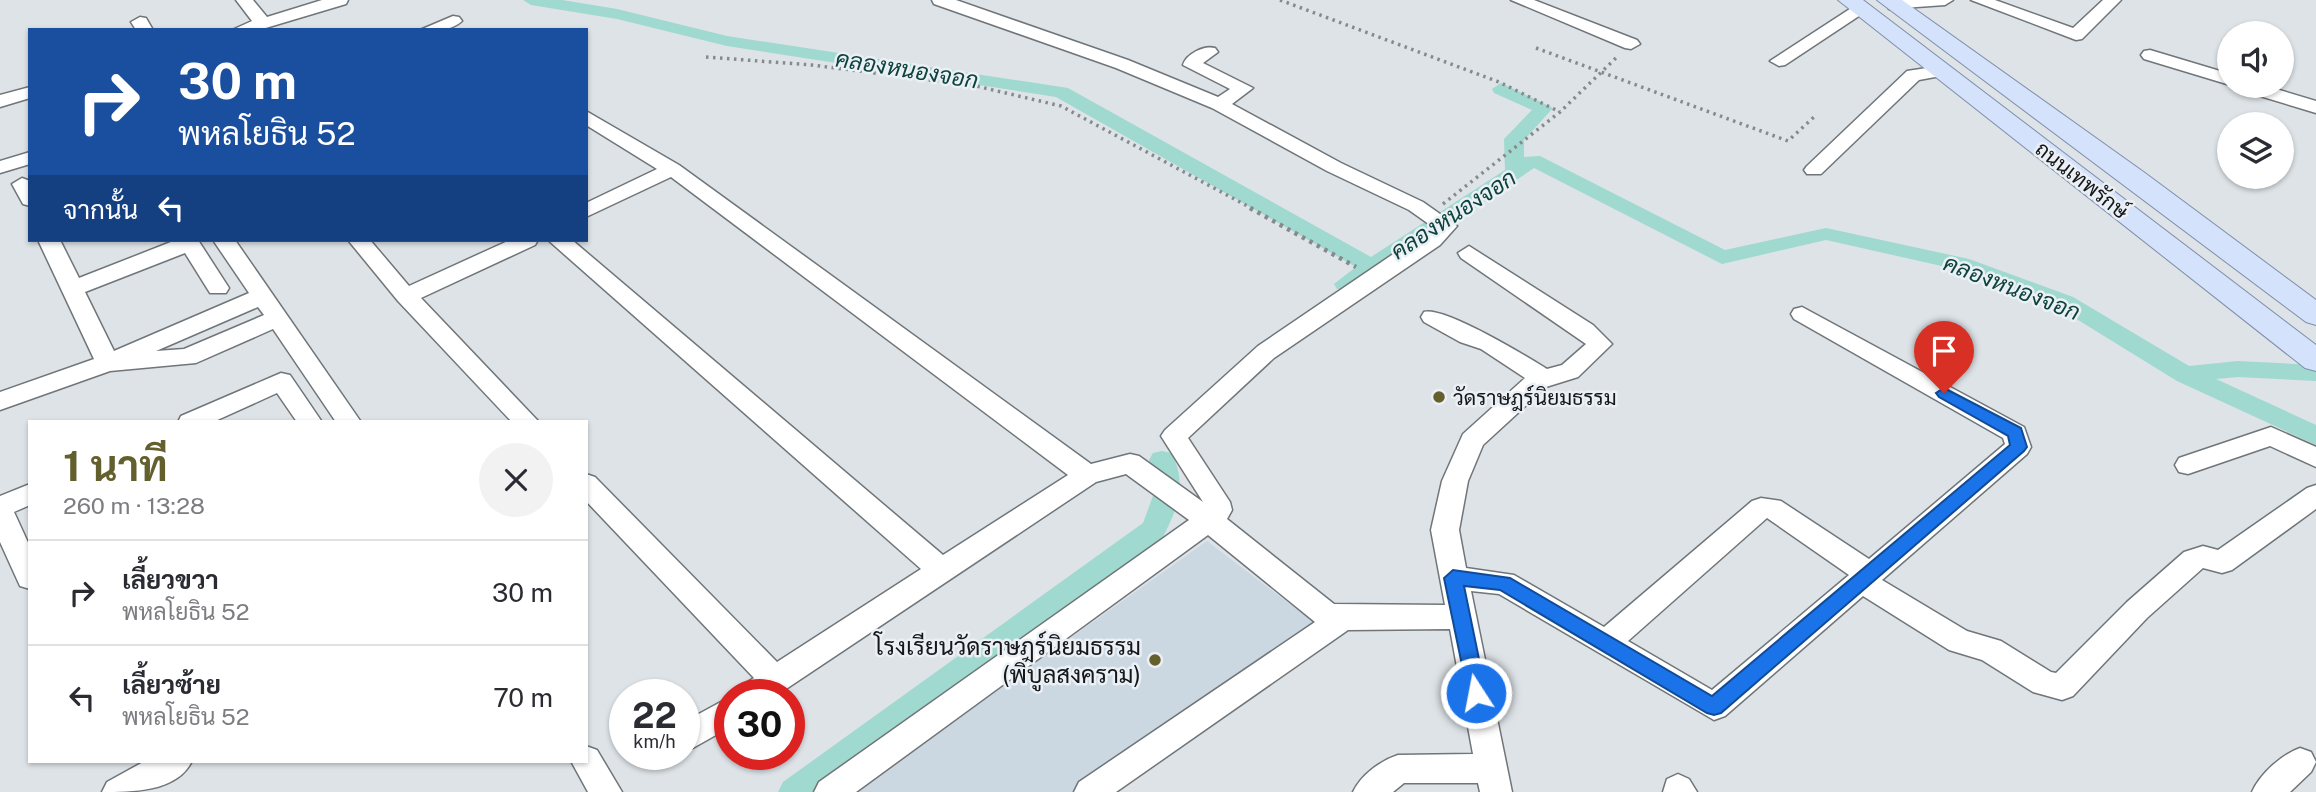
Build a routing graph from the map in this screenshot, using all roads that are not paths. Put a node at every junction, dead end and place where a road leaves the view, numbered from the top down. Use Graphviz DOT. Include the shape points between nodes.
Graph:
graph roads {
  1 [pos="243,0"];
  2 [pos="340,0"];
  3 [pos="940,0"];
  4 [pos="1519,0"];
  5 [pos="1945,0"];
  6 [pos="1979,0"];
  7 [pos="2113,0"];
  8 [pos="1891,3"];
  9 [pos="1854,4"];
  10 [pos="453,21"];
  11 [pos="263,23"];
  12 [pos="247,28"];
  13 [pos="434,28"];
  14 [pos="1631,44"];
  15 [pos="1209,52"];
  16 [pos="2150,55"];
  17 [pos="1780,61"];
  18 [pos="1940,71"];
  19 [pos="2217,76"];
  20 [pos="28,93"];
  21 [pos="2286,98"];
  22 [pos="0,101"];
  23 [pos="1219,104"];
  24 [pos="2316,107"];
  25 [pos="588,118"];
  26 [pos="28,159"];
  27 [pos="0,167"];
  28 [pos="672,169"];
  29 [pos="1814,170"];
  30 [pos="588,210"];
  31 [pos="50,242"];
  32 [pos="188,242"];
  33 [pos="225,242"];
  34 [pos="361,242"];
  35 [pos="523,242"];
  36 [pos="561,242"];
  37 [pos="1469,253"];
  38 [pos="218,288"];
  39 [pos="72,289"];
  40 [pos="263,296"];
  41 [pos="406,296"];
  42 [pos="1802,314"];
  43 [pos="2316,315"];
  44 [pos="1432,317"];
  45 [pos="278,318"];
  46 [pos="2316,361"];
  47 [pos="108,363"];
  48 [pos="1543,378"];
  49 [pos="0,401"];
  50 [pos="194,420"];
  51 [pos="309,420"];
  52 [pos="348,420"];
  53 [pos="525,420"];
  54 [pos="2316,458"];
  55 [pos="2188,466"];
  56 [pos="1087,474"];
  57 [pos="588,486"];
  58 [pos="28,495"];
  59 [pos="2316,495"];
  60 [pos="0,509"];
  61 [pos="1204,517"];
  62 [pos="941,570"];
  63 [pos="28,573"];
  64 [pos="1453,578"];
  65 [pos="1866,578"];
  66 [pos="1461,617"];
  67 [pos="1343,618"];
  68 [pos="1606,643"];
  69 [pos="757,679"];
  70 [pos="776,679"];
  71 [pos="2300,762"];
  72 [pos="172,763"];
  73 [pos="588,763"];
  74 [pos="1494,780"];
  75 [pos="118,792"];
  76 [pos="607,792"];
  77 [pos="830,792"];
  78 [pos="1090,792"];
  79 [pos="1369,792"];
  80 [pos="2268,792"];
  1 -- 11 [label="street"];
  2 -- 11 [label="street"];
  3 -- 23 [label="street" via="1122,64"];
  4 -- 14 [label="street"];
  5 -- 8 [label="street"];
  6 -- 7 [label="street" via="2076,35"];
  8 -- 43 [label="main road, ถนนเทพรักษ์"];
  9 -- 17 [label="street"];
  9 -- 18 [label="main road, ถนนเทพรักษ์"];
  10 -- 13 [label="street"];
  11 -- 12 [label="street"];
  15 -- 23 [label="street" via="1192,65 1244,88"];
  16 -- 19 [label="street"];
  18 -- 29 [label="street" via="1913,75"];
  18 -- 46 [label="main road, ถนนเทพรักษ์"];
  20 -- 22 [label="street"];
  21 -- 24 [label="street"];
  23 -- 61 [label="street" via="1430,215 1432,240 1266,352 1174,436 1217,502 1219,510"];
  25 -- 28 [label="street"];
  26 -- 27 [label="street"];
  28 -- 30 [label="street"];
  28 -- 56 [label="street"];
  31 -- 39 [label="street"];
  32 -- 38 [label="street"];
  32 -- 39 [label="street"];
  33 -- 40 [label="street"];
  34 -- 41 [label="street"];
  35 -- 41 [label="street"];
  36 -- 62 [label="street"];
  37 -- 48 [label="street" via="1600,343 1570,371"];
  39 -- 47 [label="street"];
  40 -- 45 [label="street"];
  40 -- 47 [label="street"];
  41 -- 53 [label="street"];
  42 -- 65 [label="street" via="2015,433 2018,447"];
  44 -- 48 [label="street" via="1489,343"];
  45 -- 47 [label="street" via="188,357"];
  45 -- 52 [label="street"];
  47 -- 49 [label="street"];
  48 -- 64 [label="street" via="1472,440 1455,481 1445,530"];
  50 -- 51 [label="street" via="281,381"];
  54 -- 55 [label="street" via="2271,436"];
  56 -- 61 [label="street" via="1130,463"];
  56 -- 62 [label="street"];
  57 -- 69 [label="street"];
  58 -- 60 [label="street"];
  59 -- 65 [label="street" via="2222,562 2203,557 2194,560 2062,687 2044,683 1991,650 1959,641"];
  60 -- 63 [label="street"];
  61 -- 67 [label="street" via="1326,614"];
  61 -- 77 [label="street"];
  62 -- 70 [label="street"];
  64 -- 66 [label="street"];
  64 -- 68 [label="street" via="1504,583"];
  65 -- 68 [label="street" via="1714,707"];
  65 -- 68 [label="street" via="1766,507 1742,522"];
  66 -- 67 [label="street"];
  66 -- 74 [label="street"];
  67 -- 78 [label="street"];
  71 -- 80 [label="street"];
  72 -- 75 [label="street"];
  73 -- 76 [label="street"];
  74 -- 79 [label="street" via="1398,769"];
}
